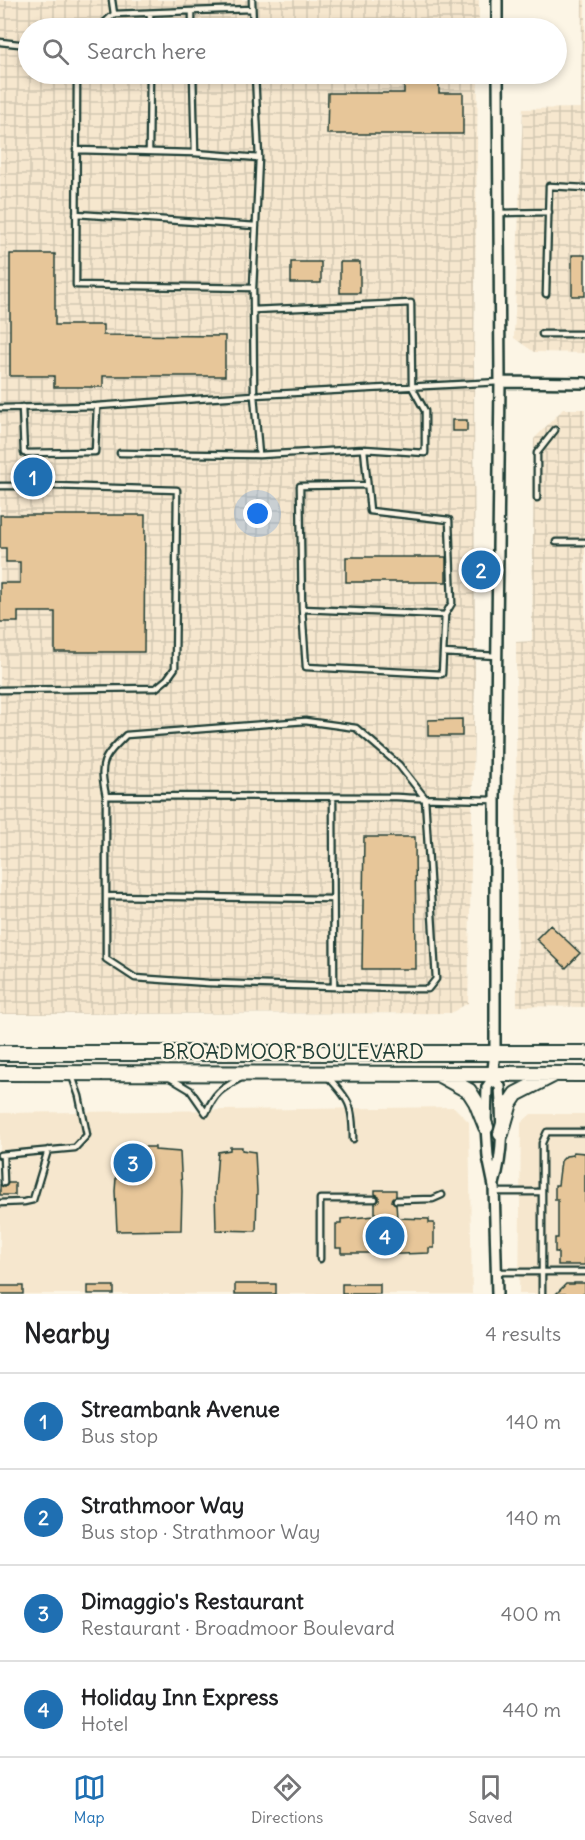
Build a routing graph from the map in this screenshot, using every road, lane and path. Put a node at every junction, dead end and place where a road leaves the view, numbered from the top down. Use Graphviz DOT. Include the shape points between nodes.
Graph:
graph roads {
  1 [pos="112,0"];
  2 [pos="252,0"];
  3 [pos="497,0"];
  4 [pos="252,9"];
  5 [pos="192,11"];
  6 [pos="150,12"];
  7 [pos="114,14"];
  8 [pos="110,18"];
  9 [pos="150,18"];
  10 [pos="192,18"];
  11 [pos="252,18"];
  12 [pos="497,18"];
  13 [pos="0,42"];
  14 [pos="18,44"];
  15 [pos="77,84"];
  16 [pos="150,84"];
  17 [pos="194,84"];
  18 [pos="255,84"];
  19 [pos="498,84"];
  20 [pos="76,150"];
  21 [pos="149,152"];
  22 [pos="195,153"];
  23 [pos="259,158"];
  24 [pos="585,188"];
  25 [pos="549,212"];
  26 [pos="499,213"];
  27 [pos="76,214"];
  28 [pos="256,226"];
  29 [pos="253,288"];
  30 [pos="546,294"];
  31 [pos="253,310"];
  32 [pos="542,334"];
  33 [pos="585,334"];
  34 [pos="500,382"];
  35 [pos="585,383"];
  36 [pos="412,387"];
  37 [pos="254,395"];
  38 [pos="97,406"];
  39 [pos="22,407"];
  40 [pos="0,408"];
  41 [pos="555,430"];
  42 [pos="364,449"];
  43 [pos="120,453"];
  44 [pos="259,455"];
  45 [pos="367,485"];
  46 [pos="0,486"];
  47 [pos="537,498"];
  48 [pos="556,542"];
  49 [pos="585,542"];
  50 [pos="302,609"];
  51 [pos="444,615"];
  52 [pos="443,653"];
  53 [pos="497,656"];
  54 [pos="0,690"];
  55 [pos="106,796"];
  56 [pos="333,797"];
  57 [pos="424,798"];
  58 [pos="495,800"];
  59 [pos="106,896"];
  60 [pos="333,898"];
  61 [pos="334,987"];
  62 [pos="495,1052"];
  63 [pos="0,1053"];
  64 [pos="585,1053"];
  65 [pos="0,1073"];
  66 [pos="163,1073"];
  67 [pos="251,1073"];
  68 [pos="436,1073"];
  69 [pos="71,1074"];
  70 [pos="326,1074"];
  71 [pos="555,1074"];
  72 [pos="585,1074"];
  73 [pos="492,1076"];
  74 [pos="486,1127"];
  75 [pos="585,1132"];
  76 [pos="501,1134"];
  77 [pos="353,1139"];
  78 [pos="48,1150"];
  79 [pos="2,1155"];
  80 [pos="4,1183"];
  81 [pos="494,1189"];
  82 [pos="542,1192"];
  83 [pos="4,1195"];
  84 [pos="442,1195"];
  85 [pos="375,1199"];
  86 [pos="396,1200"];
  87 [pos="2,1203"];
  88 [pos="320,1259"];
  89 [pos="496,1272"];
  90 [pos="542,1272"];
  91 [pos="585,1272"];
  92 [pos="496,1294"];
  93 [pos="542,1294"];
  1 -- 7 [label="lane"];
  2 -- 4 [label="lane"];
  3 -- 12 [label="street"];
  4 -- 5 [label="lane"];
  4 -- 11 [label="lane"];
  5 -- 6 [label="lane"];
  5 -- 10 [label="lane"];
  6 -- 7 [label="lane"];
  6 -- 9 [label="lane"];
  7 -- 8 [label="lane"];
  13 -- 14 [label="lane"];
  15 -- 20 [label="lane"];
  16 -- 21 [label="lane"];
  17 -- 22 [label="lane"];
  18 -- 23 [label="lane"];
  19 -- 26 [label="street"];
  20 -- 21 [label="lane"];
  20 -- 27 [label="lane"];
  21 -- 22 [label="lane"];
  22 -- 23 [label="lane"];
  23 -- 28 [label="lane"];
  24 -- 25 [label="lane" via="549,186"];
  25 -- 26 [label="lane"];
  25 -- 30 [label="lane"];
  26 -- 34 [label="street"];
  27 -- 28 [label="lane"];
  27 -- 29 [label="lane" via="76,285"];
  28 -- 29 [label="lane"];
  29 -- 31 [label="lane"];
  31 -- 36 [label="lane" via="411,303"];
  31 -- 37 [label="lane"];
  32 -- 33 [label="lane"];
  34 -- 35 [label="street"];
  34 -- 36 [label="lane"];
  34 -- 53 [label="street"];
  36 -- 37 [label="lane"];
  36 -- 42 [label="lane" via="424,411 425,453"];
  37 -- 38 [label="lane"];
  37 -- 44 [label="lane"];
  38 -- 39 [label="lane"];
  38 -- 39 [label="lane" via="95,452 24,453"];
  39 -- 40 [label="lane"];
  41 -- 47 [label="lane" via="537,453"];
  42 -- 44 [label="lane"];
  42 -- 45 [label="lane"];
  43 -- 44 [label="lane"];
  45 -- 50 [label="lane" via="300,486"];
  45 -- 51 [label="lane" via="370,511 449,520 452,603"];
  46 -- 54 [label="lane" via="177,490 175,668 167,679 156,688"];
  48 -- 49 [label="lane"];
  50 -- 51 [label="lane"];
  50 -- 52 [label="lane" via="306,667 442,674"];
  51 -- 52 [label="lane"];
  52 -- 53 [label="lane"];
  53 -- 58 [label="street"];
  55 -- 56 [label="lane"];
  55 -- 57 [label="lane" via="101,772 108,753 126,735 305,721 356,728 399,765"];
  55 -- 59 [label="lane"];
  56 -- 57 [label="lane"];
  56 -- 60 [label="lane"];
  57 -- 58 [label="lane"];
  57 -- 61 [label="lane" via="436,979 428,989"];
  58 -- 62 [label="street"];
  59 -- 60 [label="lane"];
  59 -- 61 [label="lane" via="106,959 135,978"];
  60 -- 61 [label="lane"];
  62 -- 63 [label="main road, BROADMOOR BOULEVARD"];
  62 -- 64 [label="main road, BROADMOOR BOULEVARD"];
  62 -- 73 [label="street"];
  65 -- 69 [label="main road, BROADMOOR BOULEVARD"];
  66 -- 67 [label="main road, BROADMOOR BOULEVARD"];
  66 -- 67 [label="lane" via="190,1090 206,1113 220,1089"];
  66 -- 69 [label="main road, BROADMOOR BOULEVARD"];
  67 -- 70 [label="main road, BROADMOOR BOULEVARD"];
  68 -- 70 [label="main road, BROADMOOR BOULEVARD"];
  68 -- 73 [label="main road, BROADMOOR BOULEVARD"];
  68 -- 74 [label="main road" via="469,1091"];
  69 -- 78 [label="lane" via="87,1135 75,1148"];
  70 -- 77 [label="lane" via="347,1097"];
  71 -- 72 [label="main road, BROADMOOR BOULEVARD"];
  71 -- 73 [label="main road, BROADMOOR BOULEVARD"];
  71 -- 76 [label="main road" via="516,1094"];
  73 -- 74 [label="street" via="487,1087"];
  73 -- 76 [label="street" via="500,1086"];
  74 -- 81 [label="street"];
  75 -- 82 [label="lane" via="547,1132 542,1143"];
  76 -- 81 [label="street" via="501,1162"];
  78 -- 79 [label="lane"];
  78 -- 87 [label="lane" via="33,1200"];
  79 -- 80 [label="lane"];
  81 -- 82 [label="lane"];
  81 -- 89 [label="street"];
  82 -- 90 [label="lane"];
  83 -- 87 [label="lane"];
  84 -- 86 [label="lane" via="433,1199"];
  85 -- 88 [label="lane" via="320,1199"];
  89 -- 90 [label="lane"];
  89 -- 92 [label="street"];
  90 -- 91 [label="lane"];
  90 -- 93 [label="lane"];
}
